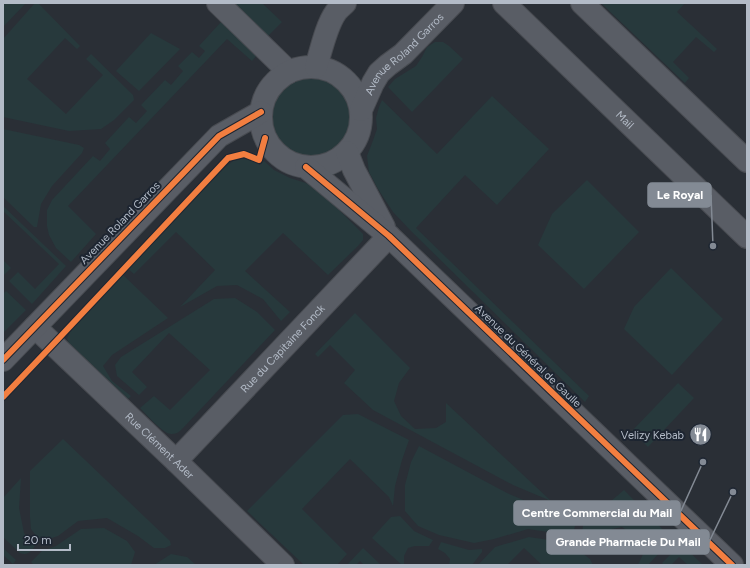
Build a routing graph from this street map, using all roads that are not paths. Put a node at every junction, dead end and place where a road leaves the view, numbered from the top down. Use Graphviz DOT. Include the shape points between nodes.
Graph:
graph roads {
  1 [pos="218,3"];
  2 [pos="345,3"];
  3 [pos="453,3"];
  4 [pos="504,3"];
  5 [pos="582,3"];
  6 [pos="316,67"];
  7 [pos="289,72"];
  8 [pos="361,110"];
  9 [pos="261,112"];
  10 [pos="219,136"];
  11 [pos="265,138"];
  12 [pos="347,152"];
  13 [pos="747,161"];
  14 [pos="306,167"];
  15 [pos="389,236"];
  16 [pos="747,237"];
  17 [pos="35,327"];
  18 [pos="3,360"];
  19 [pos="176,461"];
  20 [pos="283,565"];
  21 [pos="732,565"];
  1 -- 7 [label="street"];
  2 -- 6 [label="street" via="335,13 329,25"];
  3 -- 8 [label="street, Avenue Roland Garros" via="404,54 379,73"];
  4 -- 16 [label="street, Mail"];
  5 -- 13 [label="street"];
  6 -- 7 [label="street" via="302,67"];
  6 -- 8 [label="street" via="341,76 354,92"];
  7 -- 9 [label="street" via="270,88"];
  8 -- 12 [label="street" via="360,128"];
  9 -- 10 [label="street, Avenue Roland Garros"];
  9 -- 11 [label="street"];
  10 -- 11 [label="street"];
  10 -- 17 [label="street, Avenue Roland Garros"];
  11 -- 14 [label="street" via="270,147 286,161"];
  12 -- 14 [label="street" via="328,164"];
  12 -- 15 [label="street, Avenue du Général de Gaulle"];
  14 -- 15 [label="street, Avenue du Général de Gaulle"];
  15 -- 19 [label="street, Rue du Capitaine Fonck"];
  15 -- 21 [label="street, Avenue du Général de Gaulle"];
  17 -- 18 [label="street, Avenue Roland Garros"];
  17 -- 19 [label="street, Rue Clément Ader"];
  19 -- 20 [label="street, Rue Clément Ader"];
}
